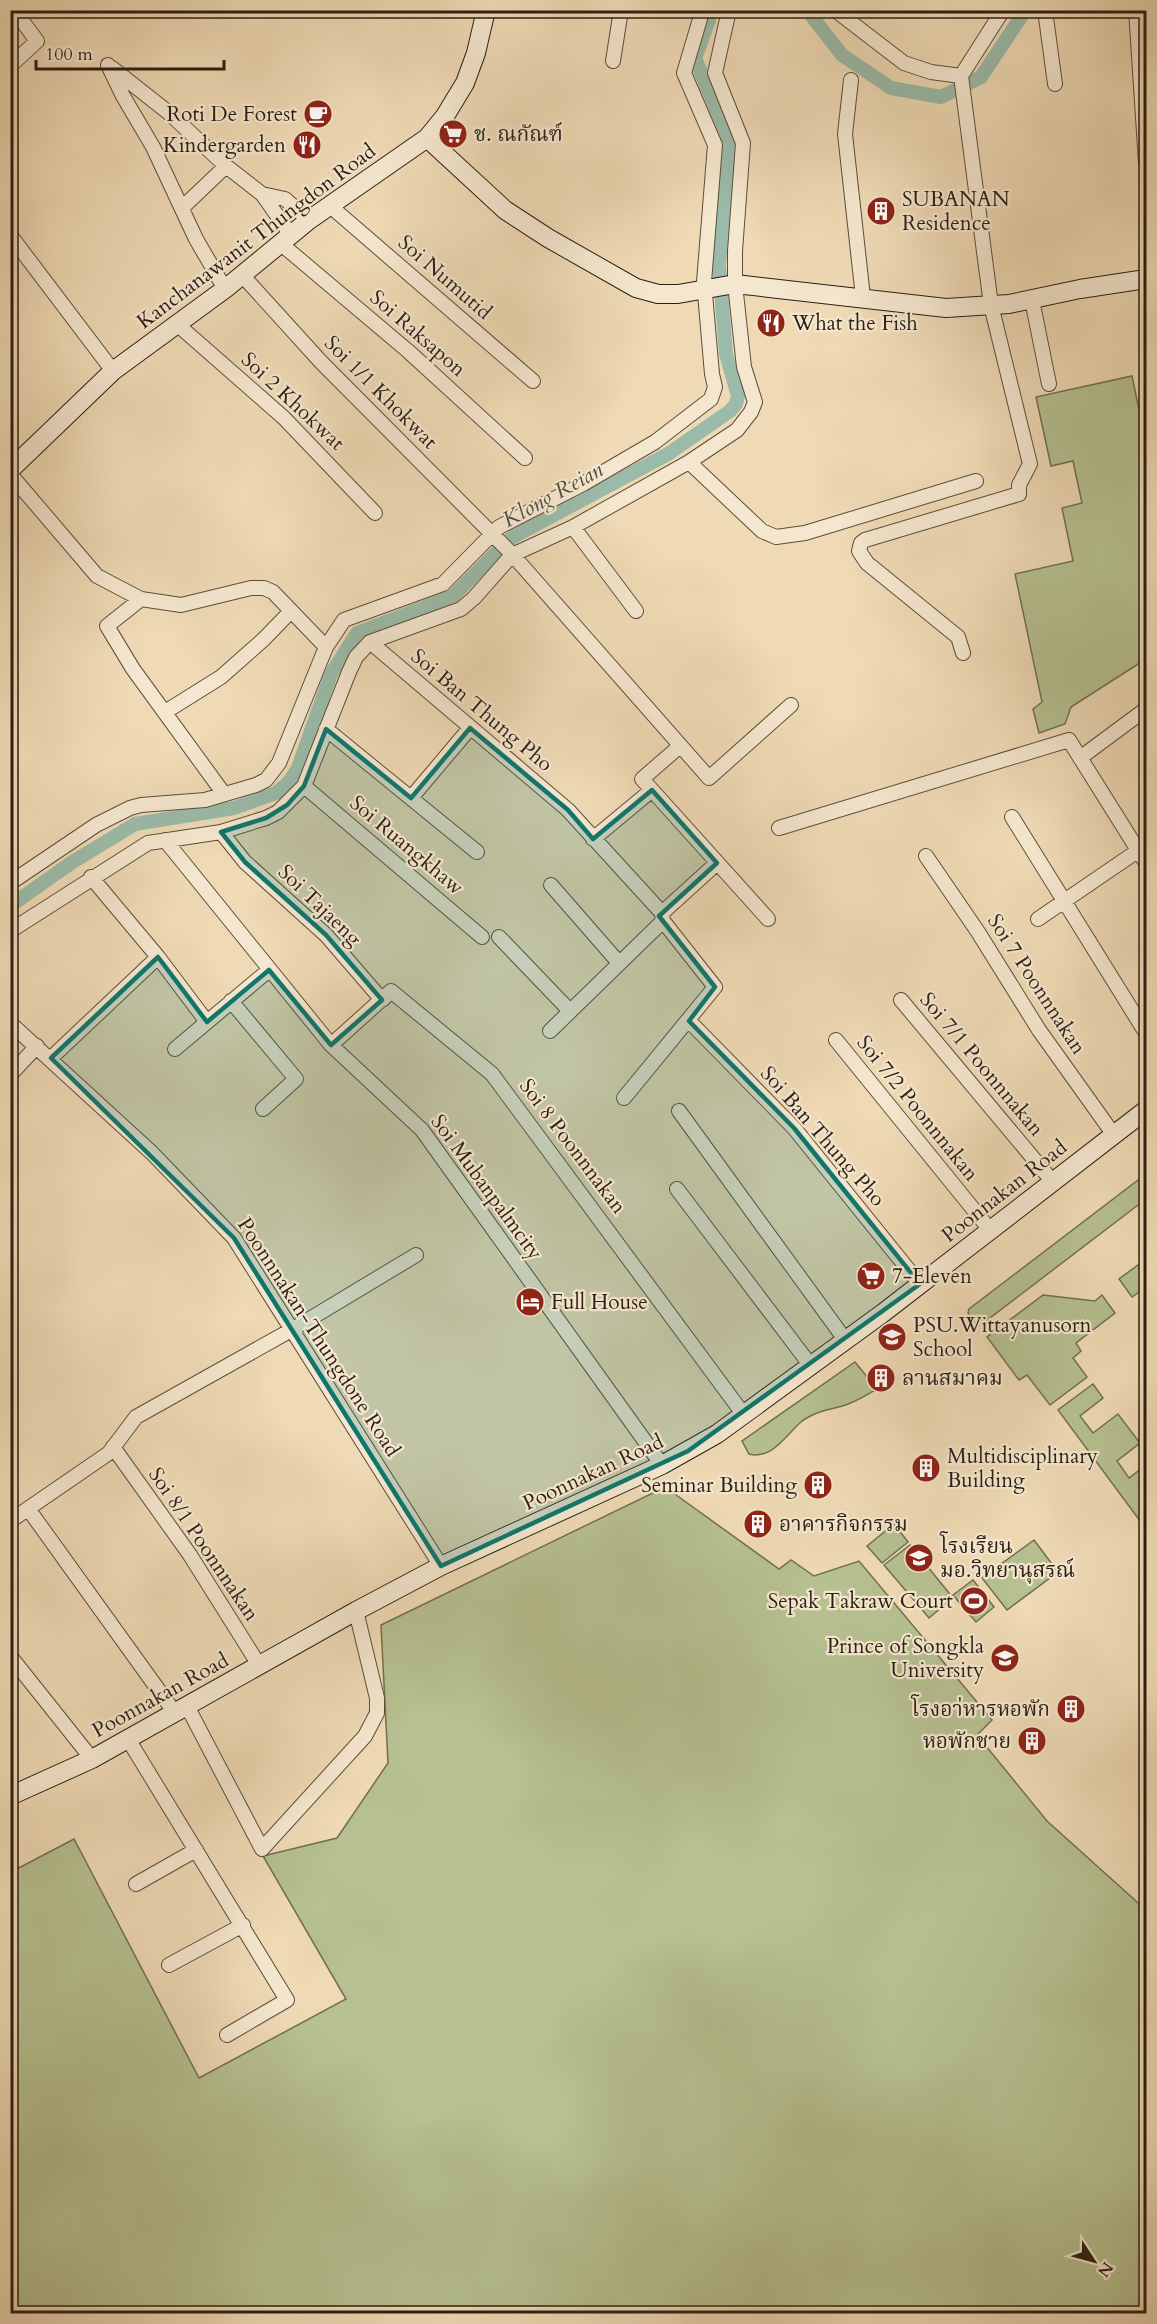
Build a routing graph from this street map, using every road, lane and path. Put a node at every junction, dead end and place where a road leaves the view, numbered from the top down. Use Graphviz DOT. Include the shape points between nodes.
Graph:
graph roads {
  1 [pos="14,10"];
  2 [pos="486,10"];
  3 [pos="621,10"];
  4 [pos="700,10"];
  5 [pos="729,10"];
  6 [pos="835,10"];
  7 [pos="1003,10"];
  8 [pos="1045,10"];
  9 [pos="1136,10"];
  10 [pos="613,61"];
  11 [pos="10,66"];
  12 [pos="961,76"];
  13 [pos="851,80"];
  14 [pos="1055,84"];
  15 [pos="427,138"];
  16 [pos="1146,163"];
  17 [pos="226,166"];
  18 [pos="262,194"];
  19 [pos="329,205"];
  20 [pos="183,207"];
  21 [pos="309,220"];
  22 [pos="10,235"];
  23 [pos="286,239"];
  24 [pos="242,275"];
  25 [pos="1146,279"];
  26 [pos="735,284"];
  27 [pos="225,289"];
  28 [pos="706,290"];
  29 [pos="863,297"];
  30 [pos="1032,300"];
  31 [pos="991,305"];
  32 [pos="178,325"];
  33 [pos="113,371"];
  34 [pos="533,381"];
  35 [pos="1049,384"];
  36 [pos="525,458"];
  37 [pos="689,462"];
  38 [pos="10,472"];
  39 [pos="976,481"];
  40 [pos="375,513"];
  41 [pos="573,527"];
  42 [pos="493,535"];
  43 [pos="511,554"];
  44 [pos="141,599"];
  45 [pos="291,611"];
  46 [pos="636,611"];
  47 [pos="370,642"];
  48 [pos="326,647"];
  49 [pos="963,653"];
  50 [pos="790,705"];
  51 [pos="1146,709"];
  52 [pos="165,712"];
  53 [pos="470,728"];
  54 [pos="326,729"];
  55 [pos="680,746"];
  56 [pos="1080,758"];
  57 [pos="304,786"];
  58 [pos="652,790"];
  59 [pos="224,794"];
  60 [pos="411,798"];
  61 [pos="1012,817"];
  62 [pos="779,828"];
  63 [pos="221,832"];
  64 [pos="593,839"];
  65 [pos="165,840"];
  66 [pos="1139,850"];
  67 [pos="477,852"];
  68 [pos="926,856"];
  69 [pos="717,863"];
  70 [pos="1146,863"];
  71 [pos="91,877"];
  72 [pos="10,883"];
  73 [pos="551,885"];
  74 [pos="1063,901"];
  75 [pos="662,917"];
  76 [pos="768,919"];
  77 [pos="1038,919"];
  78 [pos="10,931"];
  79 [pos="482,937"];
  80 [pos="499,937"];
  81 [pos="158,957"];
  82 [pos="619,963"];
  83 [pos="269,970"];
  84 [pos="386,995"];
  85 [pos="902,1000"];
  86 [pos="231,1002"];
  87 [pos="570,1011"];
  88 [pos="689,1021"];
  89 [pos="207,1022"];
  90 [pos="10,1023"];
  91 [pos="549,1031"];
  92 [pos="1146,1033"];
  93 [pos="836,1040"];
  94 [pos="330,1045"];
  95 [pos="37,1046"];
  96 [pos="175,1048"];
  97 [pos="51,1058"];
  98 [pos="10,1075"];
  99 [pos="624,1098"];
  100 [pos="263,1109"];
  101 [pos="1146,1110"];
  102 [pos="679,1111"];
  103 [pos="1114,1135"];
  104 [pos="1053,1182"];
  105 [pos="677,1189"];
  106 [pos="991,1231"];
  107 [pos="416,1254"];
  108 [pos="920,1284"];
  109 [pos="292,1329"];
  110 [pos="846,1341"];
  111 [pos="811,1366"];
  112 [pos="744,1415"];
  113 [pos="113,1447"];
  114 [pos="662,1465"];
  115 [pos="29,1510"];
  116 [pos="10,1521"];
  117 [pos="441,1566"];
  118 [pos="357,1611"];
  119 [pos="10,1656"];
  120 [pos="259,1665"];
  121 [pos="181,1710"];
  122 [pos="128,1739"];
  123 [pos="92,1759"];
  124 [pos="10,1796"];
  125 [pos="196,1850"];
  126 [pos="136,1884"];
  127 [pos="243,1925"];
  128 [pos="169,1965"];
  129 [pos="227,2035"];
  1 -- 11 [label="street" via="37,41"];
  2 -- 15 [label="street, Kanchanawanit Thungdon Road" via="465,83"];
  3 -- 10 [label="street"];
  4 -- 28 [label="street" via="684,73 715,145"];
  5 -- 26 [label="street" via="715,73 743,143"];
  6 -- 12 [label="street" via="904,63"];
  7 -- 12 [label="street"];
  8 -- 14 [label="street"];
  9 -- 16 [label="street"];
  12 -- 31 [label="street"];
  13 -- 29 [label="street" via="845,134"];
  15 -- 19 [label="street, Kanchanawanit Thungdon Road"];
  15 -- 28 [label="street" via="505,210 636,288 658,294"];
  17 -- 18 [label="street"];
  17 -- 20 [label="street"];
  17 -- 20 [label="street" via="169,113 108,65"];
  18 -- 21 [label="street" via="285,199"];
  18 -- 23 [label="street, Soi Raksapon"];
  19 -- 21 [label="street, Kanchanawanit Thungdon Road"];
  19 -- 34 [label="street, Soi Numutid"];
  20 -- 27 [label="street" via="196,239"];
  21 -- 23 [label="street, Kanchanawanit Thungdon Road"];
  22 -- 33 [label="street"];
  23 -- 24 [label="street, Kanchanawanit Thungdon Road"];
  23 -- 36 [label="street, Soi Raksapon"];
  24 -- 27 [label="street, Kanchanawanit Thungdon Road"];
  24 -- 42 [label="street, Soi 1/1 Khokwat" via="321,362"];
  25 -- 30 [label="street"];
  26 -- 28 [label="street"];
  26 -- 29 [label="street"];
  26 -- 37 [label="street" via="744,367 754,402 736,430"];
  27 -- 32 [label="street, Kanchanawanit Thungdon Road"];
  28 -- 42 [label="street" via="715,387 711,399 622,463 507,522"];
  29 -- 31 [label="street" via="946,308"];
  30 -- 31 [label="street"];
  30 -- 35 [label="street"];
  31 -- 49 [label="street" via="1030,464 1019,485 1019,494 865,540 859,551 957,637"];
  32 -- 33 [label="street, Kanchanawanit Thungdon Road"];
  32 -- 40 [label="street, Soi 2 Khokwat" via="284,418"];
  33 -- 38 [label="street, Kanchanawanit Thungdon Road"];
  37 -- 39 [label="street" via="762,531 776,537 805,533"];
  37 -- 41 [label="street"];
  38 -- 44 [label="street" via="97,576"];
  41 -- 43 [label="street"];
  41 -- 46 [label="street"];
  42 -- 43 [label="street, Soi 1/1 Khokwat"];
  42 -- 48 [label="street" via="443,584 344,620"];
  43 -- 47 [label="street" via="461,609"];
  43 -- 55 [label="street, Soi 1/1 Khokwat"];
  44 -- 45 [label="street" via="187,604 258,587 273,592"];
  44 -- 52 [label="street" via="106,626"];
  45 -- 48 [label="street"];
  45 -- 52 [label="street" via="221,677"];
  47 -- 53 [label="street, Soi Ban Thung Pho"];
  47 -- 54 [label="street" via="353,665"];
  48 -- 59 [label="street" via="275,770 260,783"];
  50 -- 55 [label="street, Soi 1/1 Khokwat" via="709,778"];
  51 -- 56 [label="street"];
  52 -- 59 [label="street"];
  53 -- 60 [label="street"];
  53 -- 64 [label="street, Soi Ban Thung Pho" via="568,810"];
  54 -- 57 [label="street"];
  54 -- 60 [label="street"];
  55 -- 58 [label="street" via="642,779"];
  56 -- 62 [label="street" via="1069,740"];
  56 -- 66 [label="street"];
  57 -- 63 [label="street" via="272,816"];
  57 -- 79 [label="street, Soi Ruangkhaw"];
  58 -- 64 [label="street"];
  58 -- 69 [label="street"];
  59 -- 72 [label="street" via="130,808 96,825"];
  60 -- 67 [label="street"];
  61 -- 74 [label="street"];
  63 -- 65 [label="street"];
  63 -- 84 [label="street, Soi Tajaeng" via="249,866"];
  64 -- 75 [label="street, Soi Ban Thung Pho"];
  65 -- 71 [label="street" via="148,843"];
  65 -- 83 [label="street, Soi Mubanpalmcity"];
  66 -- 70 [label="street"];
  66 -- 74 [label="street"];
  68 -- 103 [label="street, Soi 7 Poonnnakan" via="1039,1030"];
  69 -- 75 [label="street"];
  69 -- 76 [label="street"];
  71 -- 78 [label="street"];
  71 -- 81 [label="street"];
  73 -- 82 [label="street"];
  74 -- 77 [label="street"];
  74 -- 92 [label="street"];
  75 -- 82 [label="street"];
  75 -- 88 [label="street, Soi Ban Thung Pho" via="715,987"];
  80 -- 87 [label="street"];
  81 -- 89 [label="street"];
  81 -- 97 [label="street"];
  82 -- 87 [label="street"];
  83 -- 86 [label="street"];
  83 -- 94 [label="street, Soi Mubanpalmcity"];
  84 -- 94 [label="street"];
  84 -- 112 [label="street, Soi 8 Poonnnakan" via="492,1074"];
  85 -- 104 [label="street, Soi 7/1 Poonnnakan"];
  86 -- 89 [label="street"];
  86 -- 100 [label="street" via="296,1079"];
  87 -- 91 [label="street"];
  88 -- 99 [label="street"];
  88 -- 108 [label="street, Soi Ban Thung Pho" via="794,1128"];
  89 -- 96 [label="street"];
  90 -- 95 [label="street, Poonnnakan-Thungdone Road"];
  93 -- 106 [label="street, Soi 7/2 Poonnnakan"];
  94 -- 114 [label="street, Soi Mubanpalmcity" via="422,1130"];
  95 -- 97 [label="street, Poonnnakan-Thungdone Road"];
  95 -- 98 [label="street"];
  97 -- 109 [label="street, Poonnnakan-Thungdone Road" via="152,1153 234,1238"];
  101 -- 103 [label="street, Poonnakan Road"];
  102 -- 110 [label="street"];
  103 -- 104 [label="street, Poonnakan Road"];
  104 -- 106 [label="street, Poonnakan Road"];
  105 -- 111 [label="street"];
  106 -- 108 [label="street, Poonnakan Road"];
  107 -- 109 [label="street"];
  108 -- 110 [label="street, Poonnakan Road"];
  109 -- 113 [label="street" via="136,1417"];
  109 -- 117 [label="street, Poonnnakan-Thungdone Road"];
  110 -- 111 [label="street, Poonnakan Road"];
  111 -- 112 [label="street, Poonnakan Road"];
  112 -- 114 [label="street, Poonnakan Road"];
  113 -- 115 [label="street"];
  113 -- 120 [label="street, Soi 8/1 Poonnnakan" via="190,1555"];
  114 -- 117 [label="street, Poonnakan Road"];
  115 -- 116 [label="street"];
  115 -- 121 [label="street"];
  117 -- 118 [label="street, Poonnakan Road"];
  118 -- 120 [label="street, Poonnakan Road"];
  118 -- 121 [label="street" via="377,1713 365,1736 262,1849"];
  119 -- 123 [label="street"];
  120 -- 121 [label="street, Poonnakan Road"];
  121 -- 122 [label="street, Poonnakan Road"];
  122 -- 123 [label="street, Poonnakan Road"];
  122 -- 125 [label="street"];
  123 -- 124 [label="street, Poonnakan Road"];
  125 -- 126 [label="street"];
  125 -- 127 [label="street"];
  127 -- 128 [label="street"];
  127 -- 129 [label="street" via="287,2000"];
}
